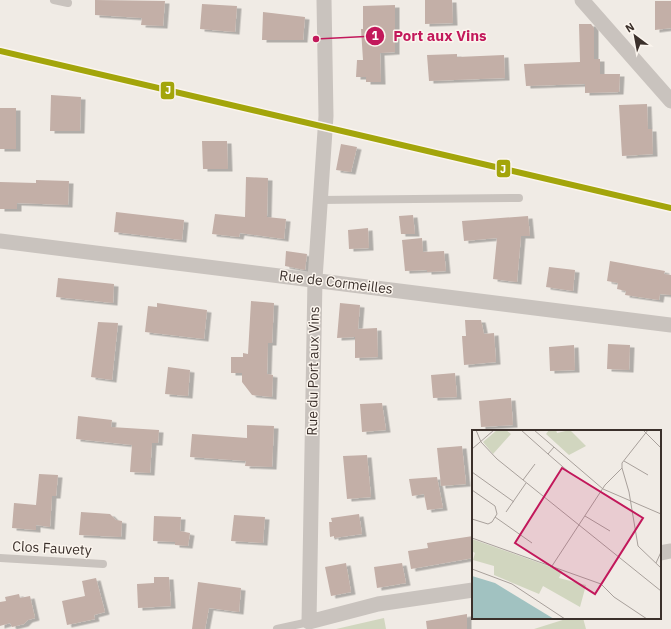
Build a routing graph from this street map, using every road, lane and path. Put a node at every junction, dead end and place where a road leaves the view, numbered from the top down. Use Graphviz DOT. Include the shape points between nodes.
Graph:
graph roads {
  1 [pos="54,0"];
  2 [pos="324,0"];
  3 [pos="582,0"];
  4 [pos="68,2"];
  5 [pos="671,101"];
  6 [pos="519,198"];
  7 [pos="320,200"];
  8 [pos="0,241"];
  9 [pos="315,279"];
  10 [pos="671,325"];
  11 [pos="671,551"];
  12 [pos="661,553"];
  13 [pos="0,558"];
  14 [pos="104,564"];
  15 [pos="472,590"];
  16 [pos="309,622"];
  17 [pos="277,629"];
  1 -- 4 [label="lane"];
  2 -- 7 [label="street, Rue du Port aux Vins" via="326,116"];
  3 -- 5 [label="street"];
  6 -- 7 [label="lane"];
  7 -- 9 [label="street, Rue du Port aux Vins"];
  8 -- 9 [label="street, Rue de Cormeilles"];
  9 -- 10 [label="street, Rue de Cormeilles"];
  9 -- 16 [label="street, Rue du Port aux Vins"];
  11 -- 12 [label="street"];
  13 -- 14 [label="lane, Clos Fauvety"];
  15 -- 16 [label="street" via="378,604"];
  16 -- 17 [label="lane"];
}
